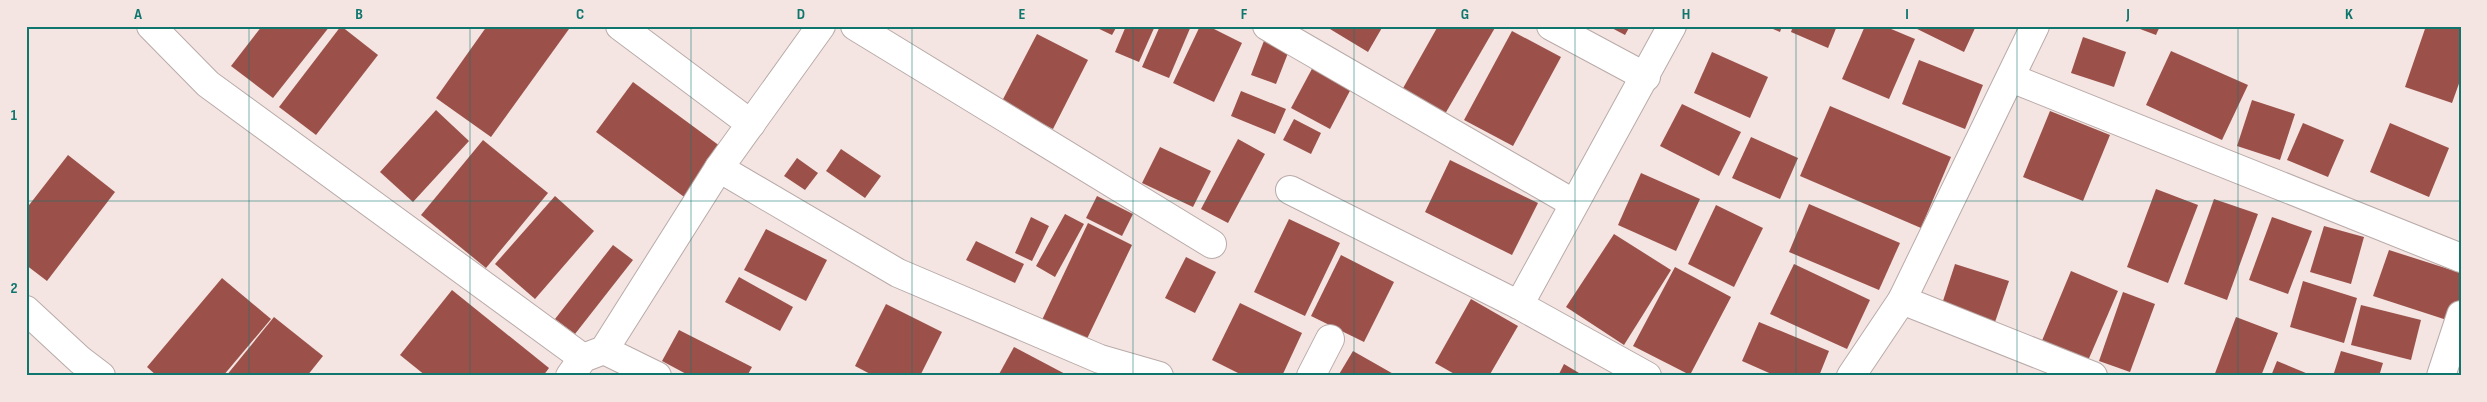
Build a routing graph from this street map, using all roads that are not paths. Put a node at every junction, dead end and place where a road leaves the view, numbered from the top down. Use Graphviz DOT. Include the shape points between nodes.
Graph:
graph roads {
  1 [pos="151,26"];
  2 [pos="620,26"];
  3 [pos="821,26"];
  4 [pos="855,26"];
  5 [pos="1267,26"];
  6 [pos="1551,26"];
  7 [pos="1672,26"];
  8 [pos="2035,26"];
  9 [pos="1646,77"];
  10 [pos="2011,78"];
  11 [pos="751,124"];
  12 [pos="719,168"];
  13 [pos="1290,190"];
  14 [pos="1573,203"];
  15 [pos="1212,244"];
  16 [pos="2461,258"];
  17 [pos="1902,300"];
  18 [pos="1519,305"];
  19 [pos="26,310"];
  20 [pos="2461,315"];
  21 [pos="1330,338"];
  22 [pos="586,361"];
  23 [pos="101,376"];
  24 [pos="657,376"];
  25 [pos="1159,376"];
  26 [pos="1311,376"];
  27 [pos="1647,376"];
  28 [pos="1851,376"];
  29 [pos="2093,376"];
  30 [pos="2441,376"];
  1 -- 22 [label="street" via="208,84"];
  2 -- 11 [label="street"];
  3 -- 11 [label="street"];
  4 -- 15 [label="street"];
  5 -- 14 [label="street"];
  6 -- 9 [label="street"];
  7 -- 9 [label="street"];
  8 -- 10 [label="street"];
  9 -- 14 [label="street"];
  10 -- 16 [label="street"];
  10 -- 17 [label="street"];
  11 -- 12 [label="street"];
  12 -- 22 [label="street"];
  12 -- 25 [label="street" via="898,273 1100,359"];
  13 -- 18 [label="street"];
  14 -- 18 [label="street"];
  17 -- 28 [label="street"];
  17 -- 29 [label="street"];
  18 -- 27 [label="street"];
  19 -- 23 [label="street"];
  20 -- 30 [label="street"];
  21 -- 26 [label="street"];
  22 -- 24 [label="street"];
}
